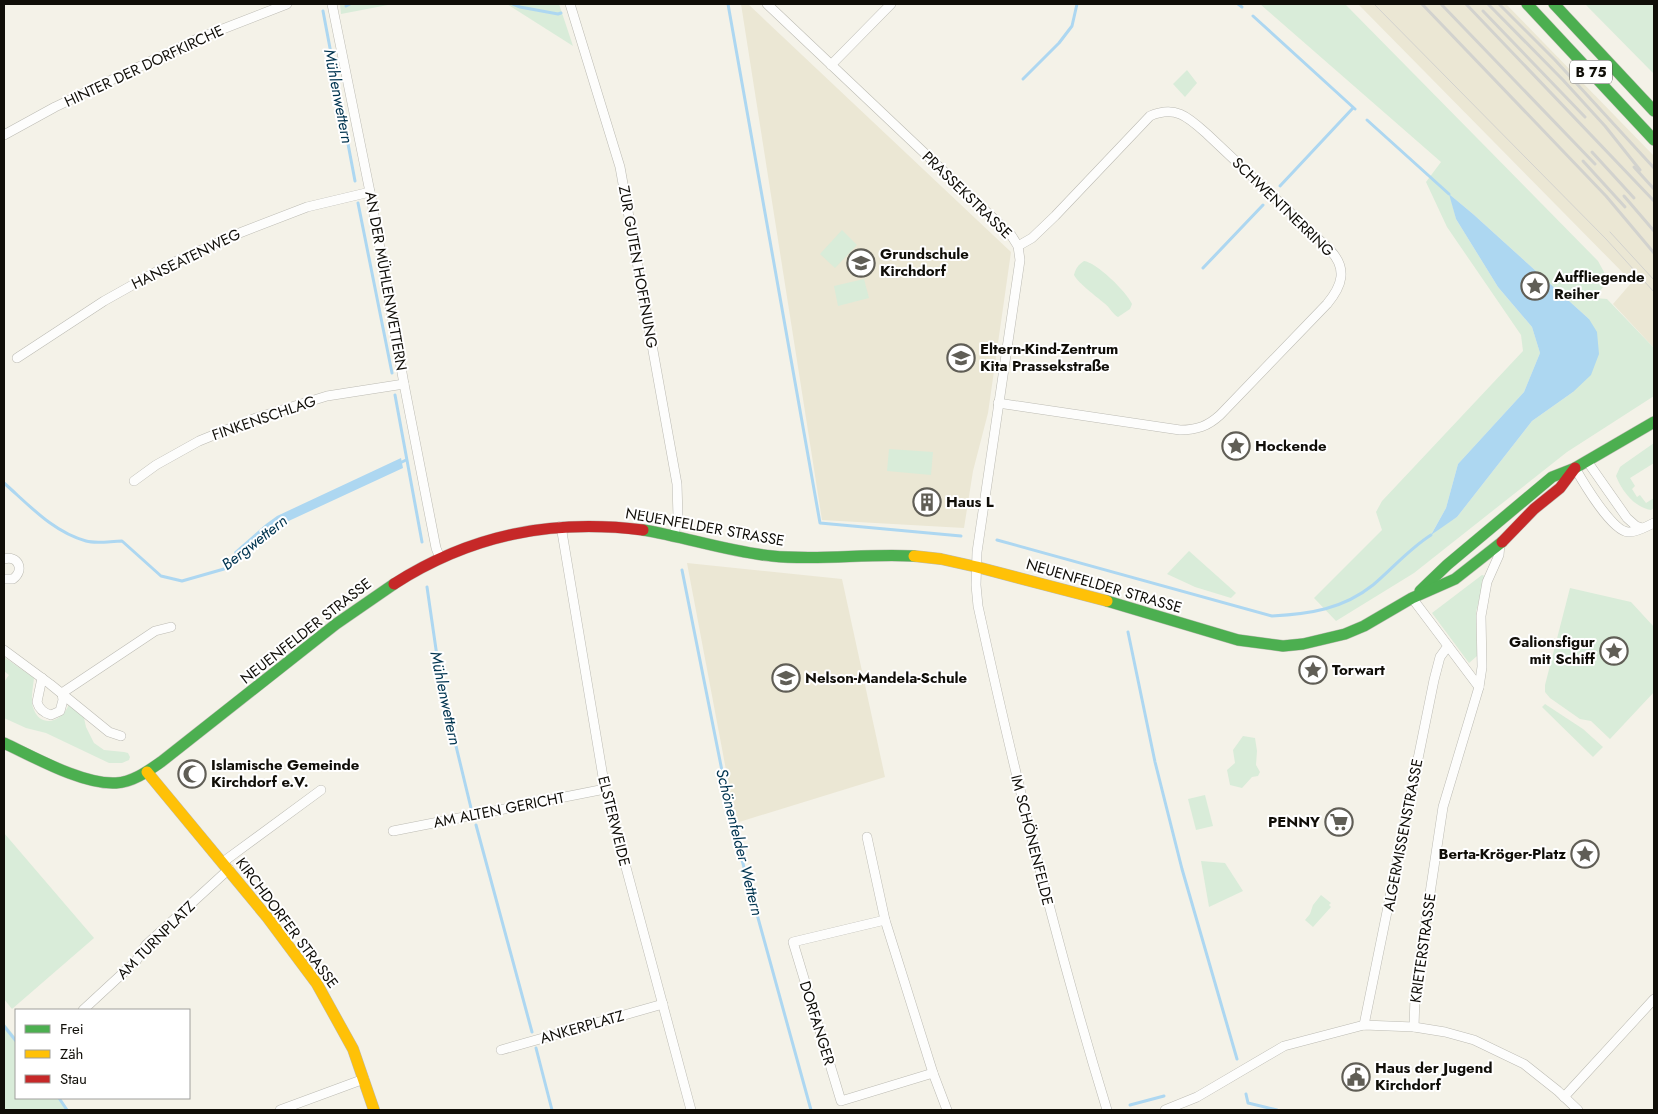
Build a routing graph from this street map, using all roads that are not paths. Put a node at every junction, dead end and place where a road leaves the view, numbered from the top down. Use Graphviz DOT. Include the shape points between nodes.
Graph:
graph roads {
  1 [pos="287,4"];
  2 [pos="332,4"];
  3 [pos="570,4"];
  4 [pos="767,4"];
  5 [pos="891,4"];
  6 [pos="1527,4"];
  7 [pos="1554,4"];
  8 [pos="832,65"];
  9 [pos="1654,110"];
  10 [pos="4,135"];
  11 [pos="1654,140"];
  12 [pos="370,192"];
  13 [pos="1018,246"];
  14 [pos="16,358"];
  15 [pos="404,384"];
  16 [pos="998,403"];
  17 [pos="1654,422"];
  18 [pos="1587,461"];
  19 [pos="1575,468"];
  20 [pos="134,480"];
  21 [pos="1654,523"];
  22 [pos="561,526"];
  23 [pos="1642,528"];
  24 [pos="674,536"];
  25 [pos="1500,544"];
  26 [pos="440,558"];
  27 [pos="4,559"];
  28 [pos="976,567"];
  29 [pos="4,579"];
  30 [pos="1412,598"];
  31 [pos="171,627"];
  32 [pos="1448,646"];
  33 [pos="4,650"];
  34 [pos="42,678"];
  35 [pos="1480,687"];
  36 [pos="62,693"];
  37 [pos="122,736"];
  38 [pos="4,743"];
  39 [pos="147,772"];
  40 [pos="321,790"];
  41 [pos="605,790"];
  42 [pos="393,830"];
  43 [pos="866,837"];
  44 [pos="226,866"];
  45 [pos="885,920"];
  46 [pos="1654,999"];
  47 [pos="663,1004"];
  48 [pos="84,1009"];
  49 [pos="1364,1025"];
  50 [pos="1414,1026"];
  51 [pos="501,1050"];
  52 [pos="933,1073"];
  53 [pos="364,1079"];
  54 [pos="1564,1097"];
  55 [pos="280,1110"];
  56 [pos="374,1110"];
  57 [pos="691,1110"];
  58 [pos="947,1110"];
  59 [pos="1107,1110"];
  60 [pos="1165,1110"];
  61 [pos="1578,1110"];
  1 -- 10 [label="street, HINTER DER DORFKIRCHE" via="197,39"];
  2 -- 12 [label="street, AN DER MÜHLENWETTERN"];
  3 -- 24 [label="street, ZUR GUTEN HOFFNUNG" via="620,167 677,484 678,517"];
  4 -- 8 [label="street, PRASSEKSTRASSE"];
  5 -- 8 [label="street"];
  6 -- 11 [label="main road, B 75"];
  7 -- 9 [label="main road, B 75"];
  8 -- 13 [label="street, PRASSEKSTRASSE" via="1011,235"];
  12 -- 14 [label="street, HANSEATENWEG" via="307,207 170,264 104,301"];
  12 -- 15 [label="street, AN DER MÜHLENWETTERN"];
  13 -- 16 [label="street, PRASSEKSTRASSE" via="1020,260"];
  13 -- 16 [label="street, SCHWENTNERRING" via="1032,238 1055,216 1150,116 1162,111 1186,116 1333,253 1341,273 1336,294 1220,415 1200,429 1180,430"];
  15 -- 20 [label="street, FINKENSCHLAG" via="327,396 256,418 199,441"];
  15 -- 26 [label="street, AN DER MÜHLENWETTERN"];
  16 -- 28 [label="street, PRASSEKSTRASSE"];
  17 -- 18 [label="main road, NEUENFELDER STRASSE"];
  18 -- 19 [label="main road, NEUENFELDER STRASSE"];
  18 -- 23 [label="street" via="1627,518"];
  19 -- 23 [label="street" via="1616,525 1630,532"];
  19 -- 25 [label="main road, NEUENFELDER STRASSE" via="1560,488"];
  19 -- 30 [label="main road, NEUENFELDER STRASSE" via="1552,477 1538,487"];
  21 -- 23 [label="street"];
  22 -- 24 [label="main road, NEUENFELDER STRASSE" via="626,528"];
  22 -- 26 [label="main road, NEUENFELDER STRASSE" via="503,535"];
  22 -- 41 [label="street, ELSTERWEIDE"];
  24 -- 28 [label="main road, NEUENFELDER STRASSE" via="773,556 916,556"];
  25 -- 30 [label="main road, NEUENFELDER STRASSE" via="1455,579"];
  25 -- 35 [label="street, KRIETERSTRASSE" via="1499,555 1487,582 1481,616"];
  26 -- 39 [label="main road, NEUENFELDER STRASSE" via="376,595"];
  27 -- 29 [label="street" via="16,561 20,568 13,579"];
  28 -- 30 [label="main road, NEUENFELDER STRASSE" via="1070,589 1238,640 1283,646 1345,634"];
  28 -- 59 [label="street, IM SCHÖNENFELDE" via="978,606 1008,742 1084,1036"];
  30 -- 32 [label="street"];
  31 -- 36 [label="street" via="155,631"];
  32 -- 35 [label="street"];
  32 -- 49 [label="street, ALGERMISSENSTRASSE" via="1440,657 1434,680"];
  33 -- 34 [label="street"];
  34 -- 36 [label="street"];
  34 -- 36 [label="street" via="37,702 44,712 51,715 60,711"];
  35 -- 50 [label="street, KRIETERSTRASSE" via="1443,807 1415,997"];
  36 -- 37 [label="street" via="109,732"];
  38 -- 39 [label="main road, NEUENFELDER STRASSE" via="98,781 114,783"];
  39 -- 44 [label="main road, KIRCHDORFER STRASSE"];
  40 -- 44 [label="street, AM TURNPLATZ"];
  41 -- 42 [label="street, AM ALTEN GERICHT"];
  41 -- 47 [label="street, ELSTERWEIDE"];
  43 -- 45 [label="street"];
  44 -- 48 [label="street, AM TURNPLATZ" via="146,945 136,962"];
  44 -- 53 [label="main road, KIRCHDORFER STRASSE" via="317,984 349,1041"];
  45 -- 52 [label="street"];
  45 -- 52 [label="street, DORFANGER" via="793,942 841,1102"];
  46 -- 54 [label="street"];
  47 -- 51 [label="street, ANKERPLATZ"];
  47 -- 57 [label="street, ELSTERWEIDE"];
  49 -- 50 [label="street"];
  49 -- 60 [label="street" via="1284,1046 1197,1097"];
  50 -- 54 [label="street" via="1460,1036 1490,1047 1524,1064"];
  52 -- 58 [label="street"];
  53 -- 55 [label="street"];
  53 -- 56 [label="main road, KIRCHDORFER STRASSE"];
  54 -- 61 [label="street"];
}
